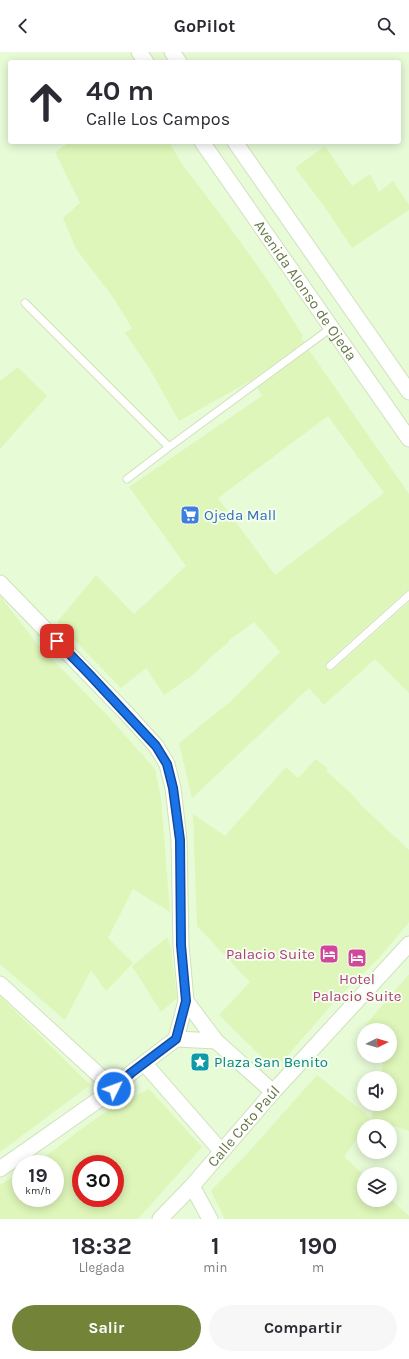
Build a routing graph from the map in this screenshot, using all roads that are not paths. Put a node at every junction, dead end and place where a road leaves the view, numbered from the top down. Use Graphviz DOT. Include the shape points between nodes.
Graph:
graph roads {
  1 [pos="172,52"];
  2 [pos="178,60"];
  3 [pos="203,144"];
  4 [pos="236,144"];
  5 [pos="25,303"];
  6 [pos="331,328"];
  7 [pos="409,392"];
  8 [pos="409,439"];
  9 [pos="169,447"];
  10 [pos="127,479"];
  11 [pos="0,583"];
  12 [pos="409,595"];
  13 [pos="330,666"];
  14 [pos="409,944"];
  15 [pos="0,984"];
  16 [pos="186,1001"];
  17 [pos="176,1039"];
  18 [pos="216,1041"];
  19 [pos="145,1064"];
  20 [pos="114,1089"];
  21 [pos="273,1092"];
  22 [pos="221,1151"];
  23 [pos="0,1169"];
  24 [pos="192,1186"];
  25 [pos="160,1219"];
  26 [pos="210,1219"];
  1 -- 2 [label="street"];
  3 -- 6 [label="street, Avenida Alonso de Ojeda"];
  4 -- 7 [label="street, Avenida Alonso de Ojeda"];
  5 -- 9 [label="lane"];
  6 -- 8 [label="street, Avenida Alonso de Ojeda"];
  6 -- 9 [label="lane"];
  9 -- 10 [label="lane"];
  11 -- 16 [label="street" via="128,715 156,746 167,764 180,840 181,945"];
  12 -- 13 [label="lane"];
  14 -- 21 [label="street, Calle Coto Paúl"];
  15 -- 20 [label="street"];
  16 -- 17 [label="street"];
  16 -- 18 [label="street"];
  17 -- 18 [label="street"];
  17 -- 19 [label="street"];
  18 -- 21 [label="street"];
  19 -- 20 [label="street"];
  19 -- 22 [label="street"];
  20 -- 23 [label="street"];
  21 -- 22 [label="street, Calle Coto Paúl"];
  22 -- 24 [label="street, Calle Coto Paúl"];
  24 -- 25 [label="street, Calle Coto Paúl"];
  24 -- 26 [label="street"];
}
